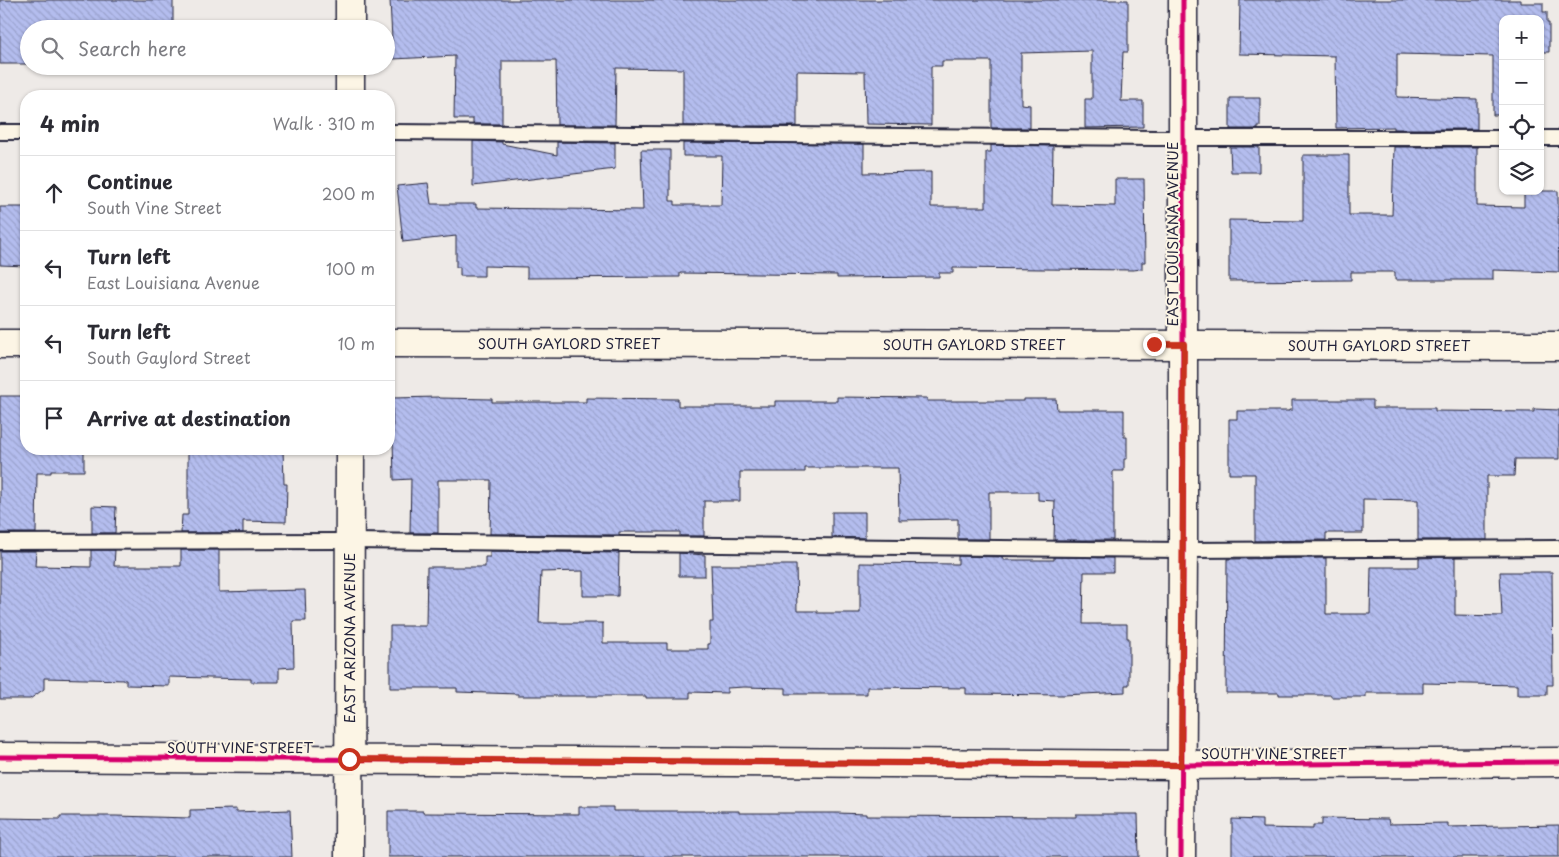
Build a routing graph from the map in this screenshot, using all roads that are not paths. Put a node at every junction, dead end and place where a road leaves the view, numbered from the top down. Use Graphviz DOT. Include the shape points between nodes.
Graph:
graph roads {
  1 [pos="350,0"];
  2 [pos="1183,0"];
  3 [pos="350,20"];
  4 [pos="350,75"];
  5 [pos="350,90"];
  6 [pos="0,132"];
  7 [pos="20,132"];
  8 [pos="395,132"];
  9 [pos="1183,138"];
  10 [pos="1499,138"];
  11 [pos="1544,138"];
  12 [pos="1559,138"];
  13 [pos="395,343"];
  14 [pos="0,344"];
  15 [pos="20,344"];
  16 [pos="1184,344"];
  17 [pos="1559,346"];
  18 [pos="350,455"];
  19 [pos="349,541"];
  20 [pos="0,542"];
  21 [pos="1559,548"];
  22 [pos="1184,550"];
  23 [pos="0,757"];
  24 [pos="349,759"];
  25 [pos="1559,762"];
  26 [pos="1181,765"];
  27 [pos="349,857"];
  28 [pos="1181,857"];
  1 -- 3 [label="street"];
  2 -- 9 [label="street, EAST LOUISIANA AVENUE"];
  4 -- 5 [label="street"];
  6 -- 7 [label="lane"];
  8 -- 9 [label="lane"];
  9 -- 10 [label="lane"];
  9 -- 16 [label="street, EAST LOUISIANA AVENUE"];
  11 -- 12 [label="lane"];
  13 -- 16 [label="street, SOUTH GAYLORD STREET"];
  14 -- 15 [label="street"];
  16 -- 17 [label="street, SOUTH GAYLORD STREET"];
  16 -- 22 [label="street, EAST LOUISIANA AVENUE"];
  18 -- 19 [label="street, EAST ARIZONA AVENUE"];
  19 -- 20 [label="lane"];
  19 -- 22 [label="lane"];
  19 -- 24 [label="street, EAST ARIZONA AVENUE"];
  21 -- 22 [label="lane"];
  22 -- 26 [label="street, EAST LOUISIANA AVENUE"];
  23 -- 24 [label="street, SOUTH VINE STREET"];
  24 -- 26 [label="street, SOUTH VINE STREET"];
  24 -- 27 [label="street, EAST ARIZONA AVENUE"];
  25 -- 26 [label="street, SOUTH VINE STREET"];
  26 -- 28 [label="street, EAST LOUISIANA AVENUE"];
}
